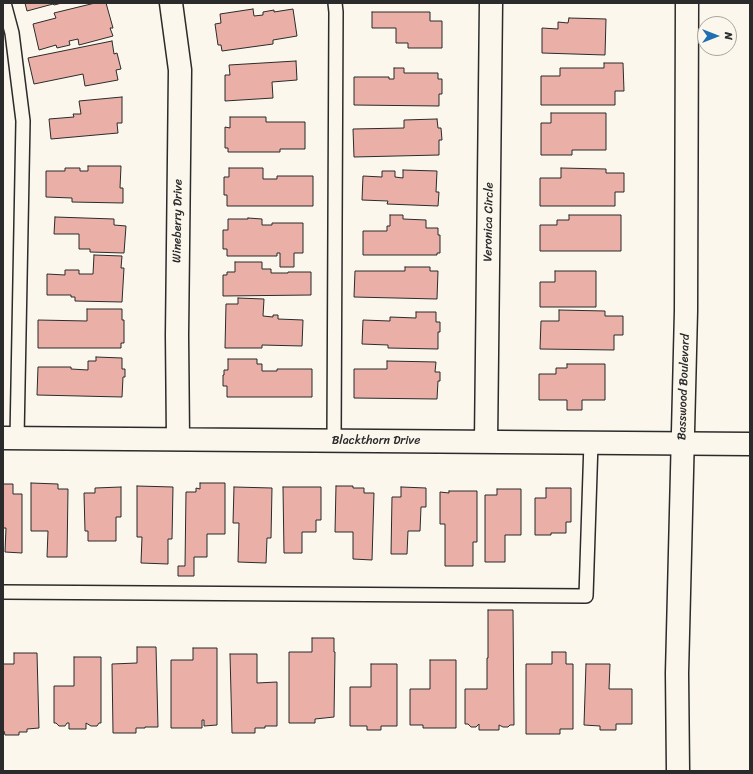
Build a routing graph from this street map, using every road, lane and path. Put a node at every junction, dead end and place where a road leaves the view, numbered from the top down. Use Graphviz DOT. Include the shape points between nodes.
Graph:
graph roads {
  1 [pos="4,3"];
  2 [pos="171,3"];
  3 [pos="335,3"];
  4 [pos="491,3"];
  5 [pos="687,3"];
  6 [pos="10,438"];
  7 [pos="178,439"];
  8 [pos="334,440"];
  9 [pos="486,442"];
  10 [pos="591,442"];
  11 [pos="682,443"];
  12 [pos="750,444"];
  13 [pos="3,592"];
  14 [pos="678,771"];
  1 -- 6 [label="lane" via="12,32 23,121"];
  2 -- 7 [label="street, Wineberry Drive" via="180,70"];
  3 -- 8 [label="lane"];
  4 -- 9 [label="street, Veronica Circle"];
  5 -- 11 [label="street, Basswood Boulevard" via="686,303"];
  6 -- 7 [label="street, Blackthorn Drive"];
  7 -- 8 [label="street, Blackthorn Drive"];
  8 -- 9 [label="street, Blackthorn Drive"];
  9 -- 10 [label="street, Blackthorn Drive"];
  10 -- 11 [label="street, Blackthorn Drive"];
  10 -- 13 [label="lane" via="586,596"];
  11 -- 12 [label="street, Blackthorn Drive"];
  11 -- 14 [label="street, Basswood Boulevard" via="677,673"];
}
